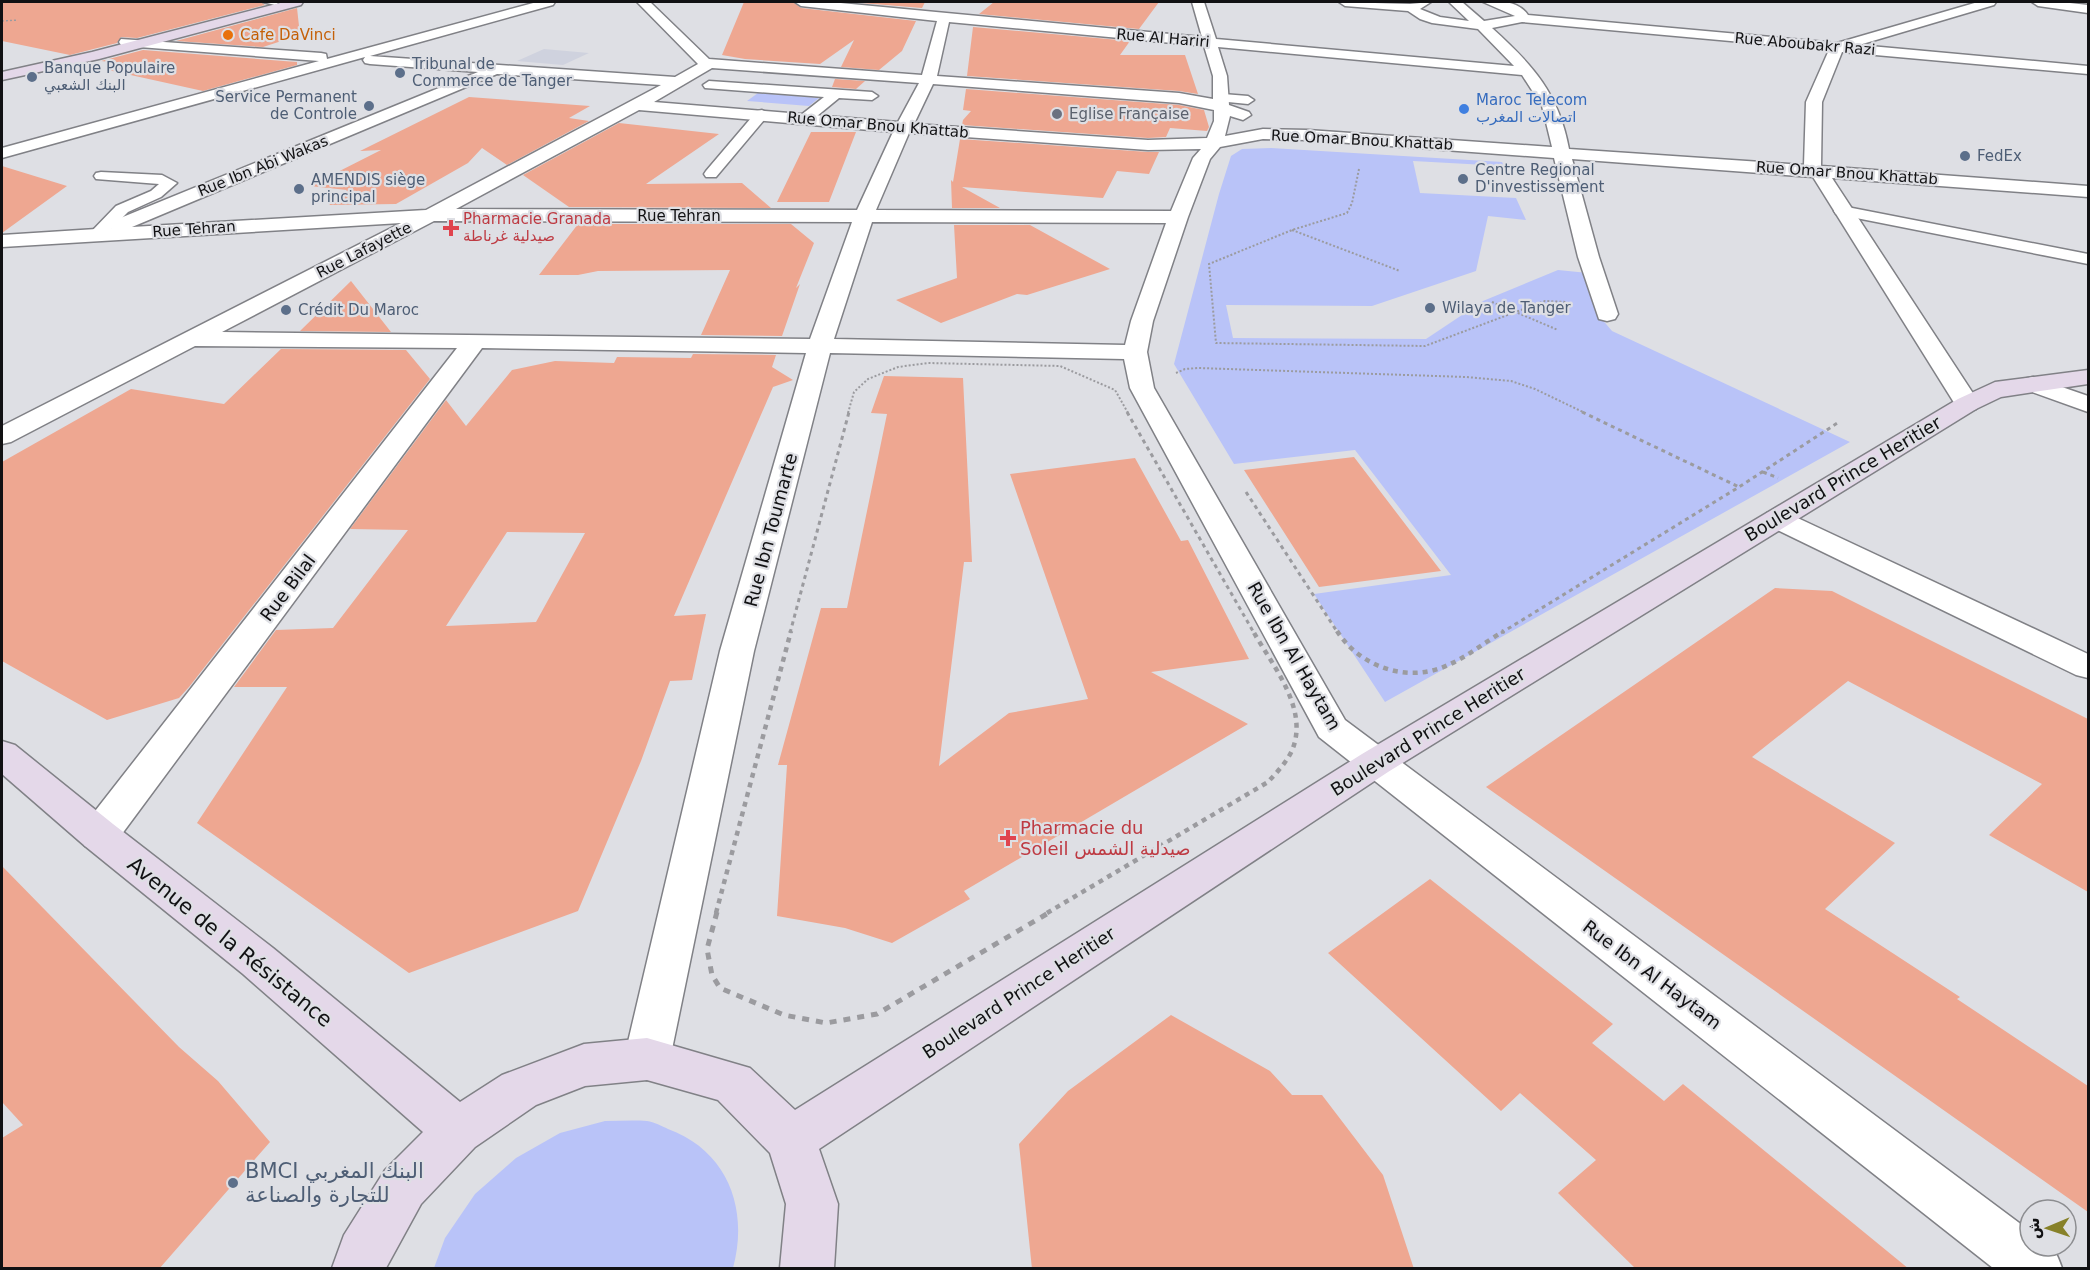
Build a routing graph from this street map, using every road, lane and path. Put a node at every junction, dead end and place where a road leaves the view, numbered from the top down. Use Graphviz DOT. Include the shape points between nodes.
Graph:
graph roads {
  1 [pos="268,2"];
  2 [pos="276,2"];
  3 [pos="297,2"];
  4 [pos="497,2"];
  5 [pos="549,2"];
  6 [pos="643,2"];
  7 [pos="801,2"];
  8 [pos="943,2"];
  9 [pos="1198,2"];
  10 [pos="1345,2"];
  11 [pos="1455,2"];
  12 [pos="1489,2"];
  13 [pos="1525,2"];
  14 [pos="1990,2"];
  15 [pos="2038,2"];
  16 [pos="1419,5"];
  17 [pos="1505,5"];
  18 [pos="535,6"];
  19 [pos="2088,9"];
  20 [pos="941,18"];
  21 [pos="1521,18"];
  22 [pos="18,20"];
  23 [pos="2,21"];
  24 [pos="1480,25"];
  25 [pos="133,43"];
  26 [pos="1212,43"];
  27 [pos="1838,47"];
  28 [pos="346,59"];
  29 [pos="705,63"];
  30 [pos="497,69"];
  31 [pos="2088,70"];
  32 [pos="2,71"];
  33 [pos="1526,71"];
  34 [pos="2,76"];
  35 [pos="929,78"];
  36 [pos="677,82"];
  37 [pos="709,85"];
  38 [pos="755,88"];
  39 [pos="837,94"];
  40 [pos="872,96"];
  41 [pos="1248,100"];
  42 [pos="1223,103"];
  43 [pos="636,105"];
  44 [pos="722,111"];
  45 [pos="762,114"];
  46 [pos="806,118"];
  47 [pos="903,128"];
  48 [pos="1368,139"];
  49 [pos="1214,143"];
  50 [pos="1561,148"];
  51 [pos="2,153"];
  52 [pos="1816,168"];
  53 [pos="711,174"];
  54 [pos="101,176"];
  55 [pos="2088,182"];
  56 [pos="2088,191"];
  57 [pos="1842,211"];
  58 [pos="433,215"];
  59 [pos="864,216"];
  60 [pos="1178,217"];
  61 [pos="1292,230"];
  62 [pos="96,235"];
  63 [pos="2,241"];
  64 [pos="2088,259"];
  65 [pos="1400,272"];
  66 [pos="1492,302"];
  67 [pos="1606,309"];
  68 [pos="1515,312"];
  69 [pos="1558,330"];
  70 [pos="190,339"];
  71 [pos="476,341"];
  72 [pos="820,345"];
  73 [pos="1135,352"];
  74 [pos="2088,377"];
  75 [pos="1173,378"];
  76 [pos="2033,384"];
  77 [pos="1967,404"];
  78 [pos="2088,404"];
  79 [pos="1839,422"];
  80 [pos="2,436"];
  81 [pos="1240,483"];
  82 [pos="1739,487"];
  83 [pos="1777,519"];
  84 [pos="2088,667"];
  85 [pos="2,754"];
  86 [pos="1376,763"];
  87 [pos="99,835"];
  88 [pos="721,988"];
  89 [pos="647,1059"];
  90 [pos="458,1131"];
  91 [pos="791,1140"];
  92 [pos="359,1269"];
  93 [pos="807,1269"];
  94 [pos="2035,1269"];
  1 -- 2 [label="lane"];
  2 -- 25 [label="street"];
  3 -- 25 [label="street"];
  4 -- 18 [label="street"];
  5 -- 18 [label="street"];
  6 -- 29 [label="street"];
  7 -- 20 [label="street, Rue Al Hariri"];
  8 -- 20 [label="street, Rue Ibn Toumarte"];
  9 -- 26 [label="street, Rue Ibn Al Haytam"];
  10 -- 16 [label="street"];
  11 -- 24 [label="street"];
  12 -- 17 [label="street"];
  13 -- 17 [label="street"];
  14 -- 27 [label="street"];
  15 -- 19 [label="street"];
  16 -- 24 [label="street, Rue Aboubakr Razi" via="1414,11 1431,19"];
  17 -- 21 [label="street" via="1522,14"];
  18 -- 28 [label="street"];
  20 -- 26 [label="street, Rue Al Hariri"];
  20 -- 35 [label="street, Rue Ibn Toumarte"];
  21 -- 24 [label="street, Rue Aboubakr Razi"];
  21 -- 27 [label="street, Rue Aboubakr Razi"];
  22 -- 23 [label="path"];
  24 -- 33 [label="street"];
  25 -- 28 [label="street"];
  25 -- 32 [label="street"];
  25 -- 34 [label="street"];
  26 -- 33 [label="street, Rue Al Hariri"];
  26 -- 42 [label="street, Rue Ibn Al Haytam"];
  27 -- 31 [label="street, Rue Aboubakr Razi"];
  27 -- 52 [label="street" via="1815,102"];
  28 -- 30 [label="street"];
  28 -- 51 [label="street"];
  29 -- 35 [label="street, Rue Omar Bnou Khattab"];
  29 -- 36 [label="street, Rue Lafayette" via="705,67"];
  30 -- 36 [label="street"];
  30 -- 62 [label="street, Rue Ibn Abi Wakas"];
  33 -- 50 [label="street" via="1549,104"];
  35 -- 42 [label="street, Rue Omar Bnou Khattab"];
  35 -- 47 [label="street, Rue Ibn Toumarte"];
  36 -- 43 [label="street, Rue Lafayette"];
  37 -- 38 [label="lane"];
  38 -- 39 [label="lane"];
  38 -- 44 [label="lane"];
  39 -- 40 [label="lane"];
  39 -- 46 [label="lane"];
  41 -- 42 [label="lane"];
  42 -- 49 [label="street, Rue Ibn Al Haytam"];
  42 -- 50 [label="street, Rue Omar Bnou Khattab" via="1252,118 1284,123"];
  43 -- 44 [label="street, Rue Omar Bnou Khattab"];
  43 -- 58 [label="street, Rue Lafayette"];
  44 -- 45 [label="street, Rue Omar Bnou Khattab"];
  45 -- 46 [label="street, Rue Omar Bnou Khattab"];
  45 -- 53 [label="lane"];
  46 -- 47 [label="street, Rue Omar Bnou Khattab"];
  47 -- 49 [label="street, Rue Omar Bnou Khattab" via="1148,145"];
  47 -- 59 [label="street, Rue Ibn Toumarte"];
  48 -- 49 [label="street, Rue Omar Bnou Khattab" via="1263,134"];
  48 -- 50 [label="street, Rue Omar Bnou Khattab"];
  48 -- 61 [label="path" via="1347,213"];
  49 -- 60 [label="street, Rue Ibn Al Haytam" via="1203,158"];
  50 -- 52 [label="street, Rue Omar Bnou Khattab"];
  50 -- 67 [label="street"];
  52 -- 55 [label="street, Rue Omar Bnou Khattab"];
  52 -- 56 [label="street, Rue Omar Bnou Khattab"];
  52 -- 57 [label="street"];
  54 -- 62 [label="lane" via="162,179 170,183 156,194 122,209"];
  57 -- 64 [label="lane"];
  57 -- 77 [label="street"];
  58 -- 59 [label="street, Rue Tehran"];
  58 -- 62 [label="street, Rue Tehran"];
  58 -- 70 [label="street, Rue Lafayette"];
  59 -- 60 [label="street, Rue Tehran"];
  59 -- 72 [label="street, Rue Ibn Toumarte"];
  60 -- 73 [label="street, Rue Ibn Al Haytam"];
  61 -- 65 [label="path"];
  61 -- 68 [label="path" via="1209,264 1216,343 1425,346"];
  62 -- 63 [label="street, Rue Tehran"];
  66 -- 68 [label="path"];
  67 -- 68 [label="path" via="1545,301"];
  68 -- 69 [label="path"];
  70 -- 71 [label="street"];
  70 -- 80 [label="street, Rue Lafayette"];
  71 -- 72 [label="street"];
  71 -- 87 [label="street, Rue Bilal"];
  72 -- 73 [label="street"];
  72 -- 89 [label="street, Rue Ibn Toumarte" via="737,651"];
  73 -- 86 [label="street, Rue Ibn Al Haytam" via="1142,388 1332,728"];
  74 -- 76 [label="street, Boulevard Prince Heritier"];
  75 -- 82 [label="path" via="1177,372 1198,368 1511,381"];
  76 -- 77 [label="street, Boulevard Prince Heritier" via="1995,390"];
  76 -- 78 [label="street"];
  77 -- 83 [label="street, Boulevard Prince Heritier"];
  79 -- 82 [label="path"];
  81 -- 82 [label="path" via="1356,656 1374,666 1425,673 1447,666"];
  83 -- 84 [label="street"];
  83 -- 86 [label="street, Boulevard Prince Heritier"];
  85 -- 87 [label="street, Avenue de la Résistance"];
  86 -- 91 [label="street, Boulevard Prince Heritier"];
  86 -- 94 [label="street, Rue Ibn Al Haytam"];
  87 -- 90 [label="street, Avenue de la Résistance" via="258,961"];
  88 -- 88 [label="path" via="783,1015 813,1023 845,1022 877,1014 1268,782 1289,758 1298,731 1294,703 1115,390 1075,371 1045,365 914,364 858,385 707,949 710,970"];
  89 -- 90 [label="street" via="573,1069 519,1090"];
  89 -- 91 [label="street" via="734,1083"];
  90 -- 92 [label="street" via="403,1187 363,1254"];
  91 -- 93 [label="street" via="812,1204"];
}
